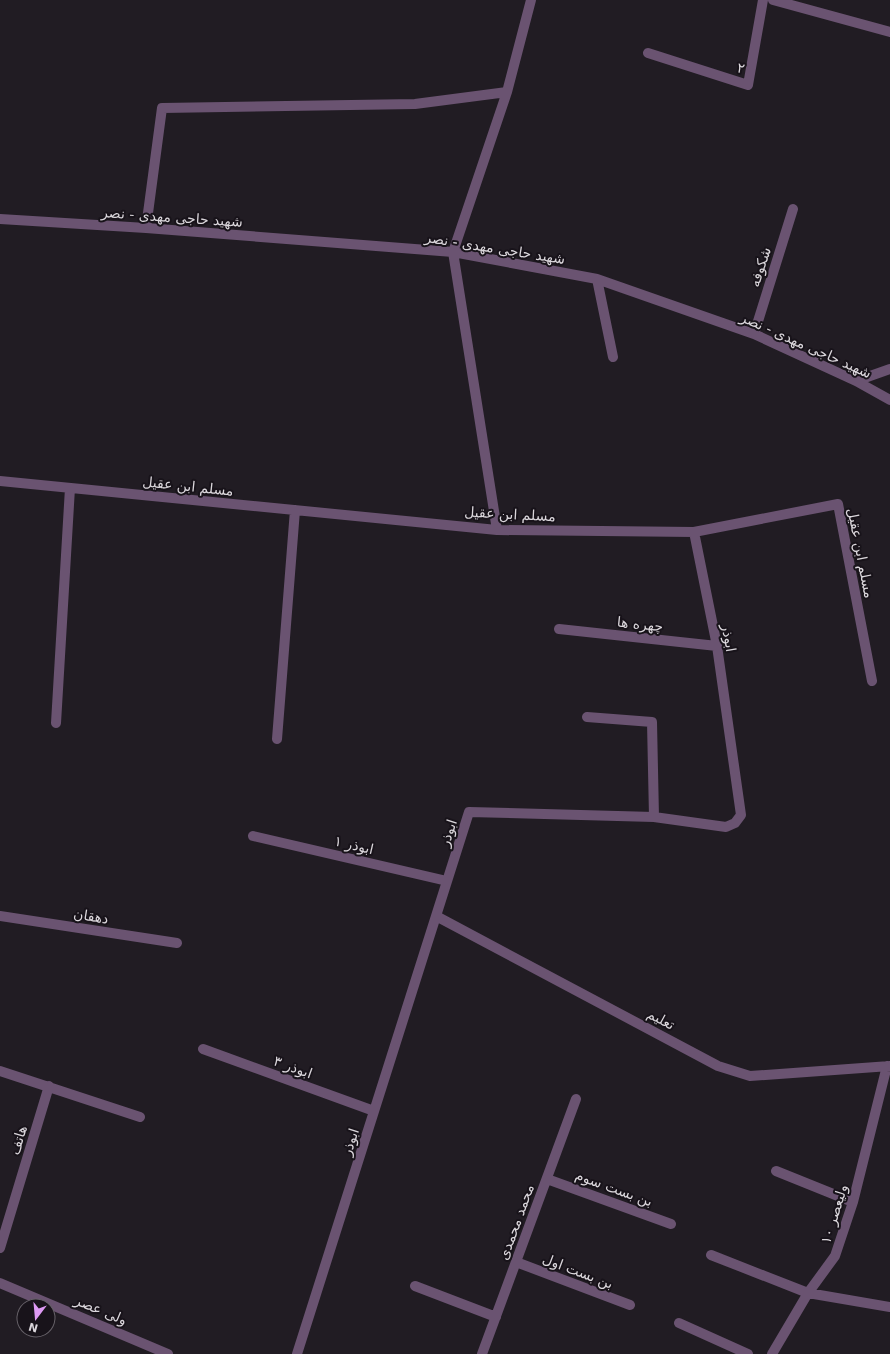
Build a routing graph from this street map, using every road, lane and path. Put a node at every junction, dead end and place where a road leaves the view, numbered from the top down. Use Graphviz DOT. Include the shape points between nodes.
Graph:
graph roads {
  1 [pos="531,0"];
  2 [pos="763,0"];
  3 [pos="773,0"];
  4 [pos="890,32"];
  5 [pos="648,53"];
  6 [pos="507,92"];
  7 [pos="793,209"];
  8 [pos="0,219"];
  9 [pos="146,228"];
  10 [pos="453,252"];
  11 [pos="597,279"];
  12 [pos="754,334"];
  13 [pos="613,357"];
  14 [pos="890,370"];
  15 [pos="856,381"];
  16 [pos="890,400"];
  17 [pos="0,482"];
  18 [pos="70,488"];
  19 [pos="295,510"];
  20 [pos="497,530"];
  21 [pos="694,532"];
  22 [pos="559,629"];
  23 [pos="717,646"];
  24 [pos="872,681"];
  25 [pos="587,717"];
  26 [pos="56,723"];
  27 [pos="277,739"];
  28 [pos="654,817"];
  29 [pos="253,836"];
  30 [pos="447,881"];
  31 [pos="0,916"];
  32 [pos="436,916"];
  33 [pos="177,943"];
  34 [pos="203,1049"];
  35 [pos="888,1066"];
  36 [pos="0,1071"];
  37 [pos="49,1086"];
  38 [pos="576,1099"];
  39 [pos="374,1111"];
  40 [pos="140,1117"];
  41 [pos="776,1171"];
  42 [pos="547,1179"];
  43 [pos="853,1202"];
  44 [pos="671,1224"];
  45 [pos="0,1248"];
  46 [pos="711,1255"];
  47 [pos="516,1262"];
  48 [pos="0,1283"];
  49 [pos="415,1286"];
  50 [pos="808,1293"];
  51 [pos="630,1305"];
  52 [pos="890,1307"];
  53 [pos="496,1317"];
  54 [pos="679,1323"];
  55 [pos="168,1354"];
  56 [pos="296,1354"];
  57 [pos="482,1354"];
  58 [pos="748,1354"];
  59 [pos="772,1354"];
  1 -- 6 [label="street"];
  2 -- 5 [label="street, ۲" via="748,85"];
  3 -- 4 [label="street"];
  6 -- 9 [label="street" via="415,104 162,108"];
  6 -- 10 [label="street"];
  7 -- 12 [label="street, شکوفه"];
  8 -- 9 [label="street, شهید حاجی مهدی - نصر"];
  9 -- 10 [label="street, شهید حاجی مهدی - نصر"];
  10 -- 11 [label="street, شهید حاجی مهدی - نصر"];
  10 -- 20 [label="street"];
  11 -- 12 [label="street, شهید حاجی مهدی - نصر"];
  11 -- 13 [label="street"];
  12 -- 15 [label="street, شهید حاجی مهدی - نصر"];
  14 -- 15 [label="street"];
  15 -- 16 [label="street, شهید حاجی مهدی - نصر"];
  17 -- 18 [label="street, مسلم ابن عقیل"];
  18 -- 19 [label="street, مسلم ابن عقیل"];
  18 -- 26 [label="street"];
  19 -- 20 [label="street, مسلم ابن عقیل"];
  19 -- 27 [label="street"];
  20 -- 21 [label="street, مسلم ابن عقیل"];
  21 -- 23 [label="street, ابوذر"];
  21 -- 24 [label="street, مسلم ابن عقیل" via="838,504"];
  22 -- 23 [label="street, چهره ها"];
  23 -- 28 [label="street, ابوذر" via="741,815 735,824 726,827"];
  25 -- 28 [label="street" via="652,722"];
  28 -- 30 [label="street, ابوذر" via="469,812"];
  29 -- 30 [label="street, ابوذر ۱"];
  30 -- 32 [label="street, ابوذر"];
  31 -- 33 [label="street, دهقان"];
  32 -- 35 [label="street, تعلیم" via="734,1072 750,1076"];
  32 -- 39 [label="street, ابوذر"];
  34 -- 39 [label="street, ابوذر ۳"];
  35 -- 43 [label="street, ۱۰ ولیعصر"];
  36 -- 37 [label="street"];
  37 -- 40 [label="street"];
  37 -- 45 [label="street, هاتف"];
  38 -- 42 [label="street, محمد محمدی"];
  39 -- 56 [label="street, ابوذر"];
  41 -- 43 [label="street"];
  42 -- 44 [label="street, بن بست سوم"];
  42 -- 47 [label="street, محمد محمدی"];
  43 -- 50 [label="street, ۱۰ ولیعصر" via="835,1256"];
  46 -- 50 [label="street"];
  47 -- 51 [label="street, بن بست اول"];
  47 -- 53 [label="street, محمد محمدی"];
  48 -- 55 [label="street, ولی عصر"];
  49 -- 53 [label="street"];
  50 -- 52 [label="street"];
  50 -- 59 [label="street, ۱۰ ولیعصر"];
  53 -- 57 [label="street, محمد محمدی"];
  54 -- 58 [label="street"];
}
